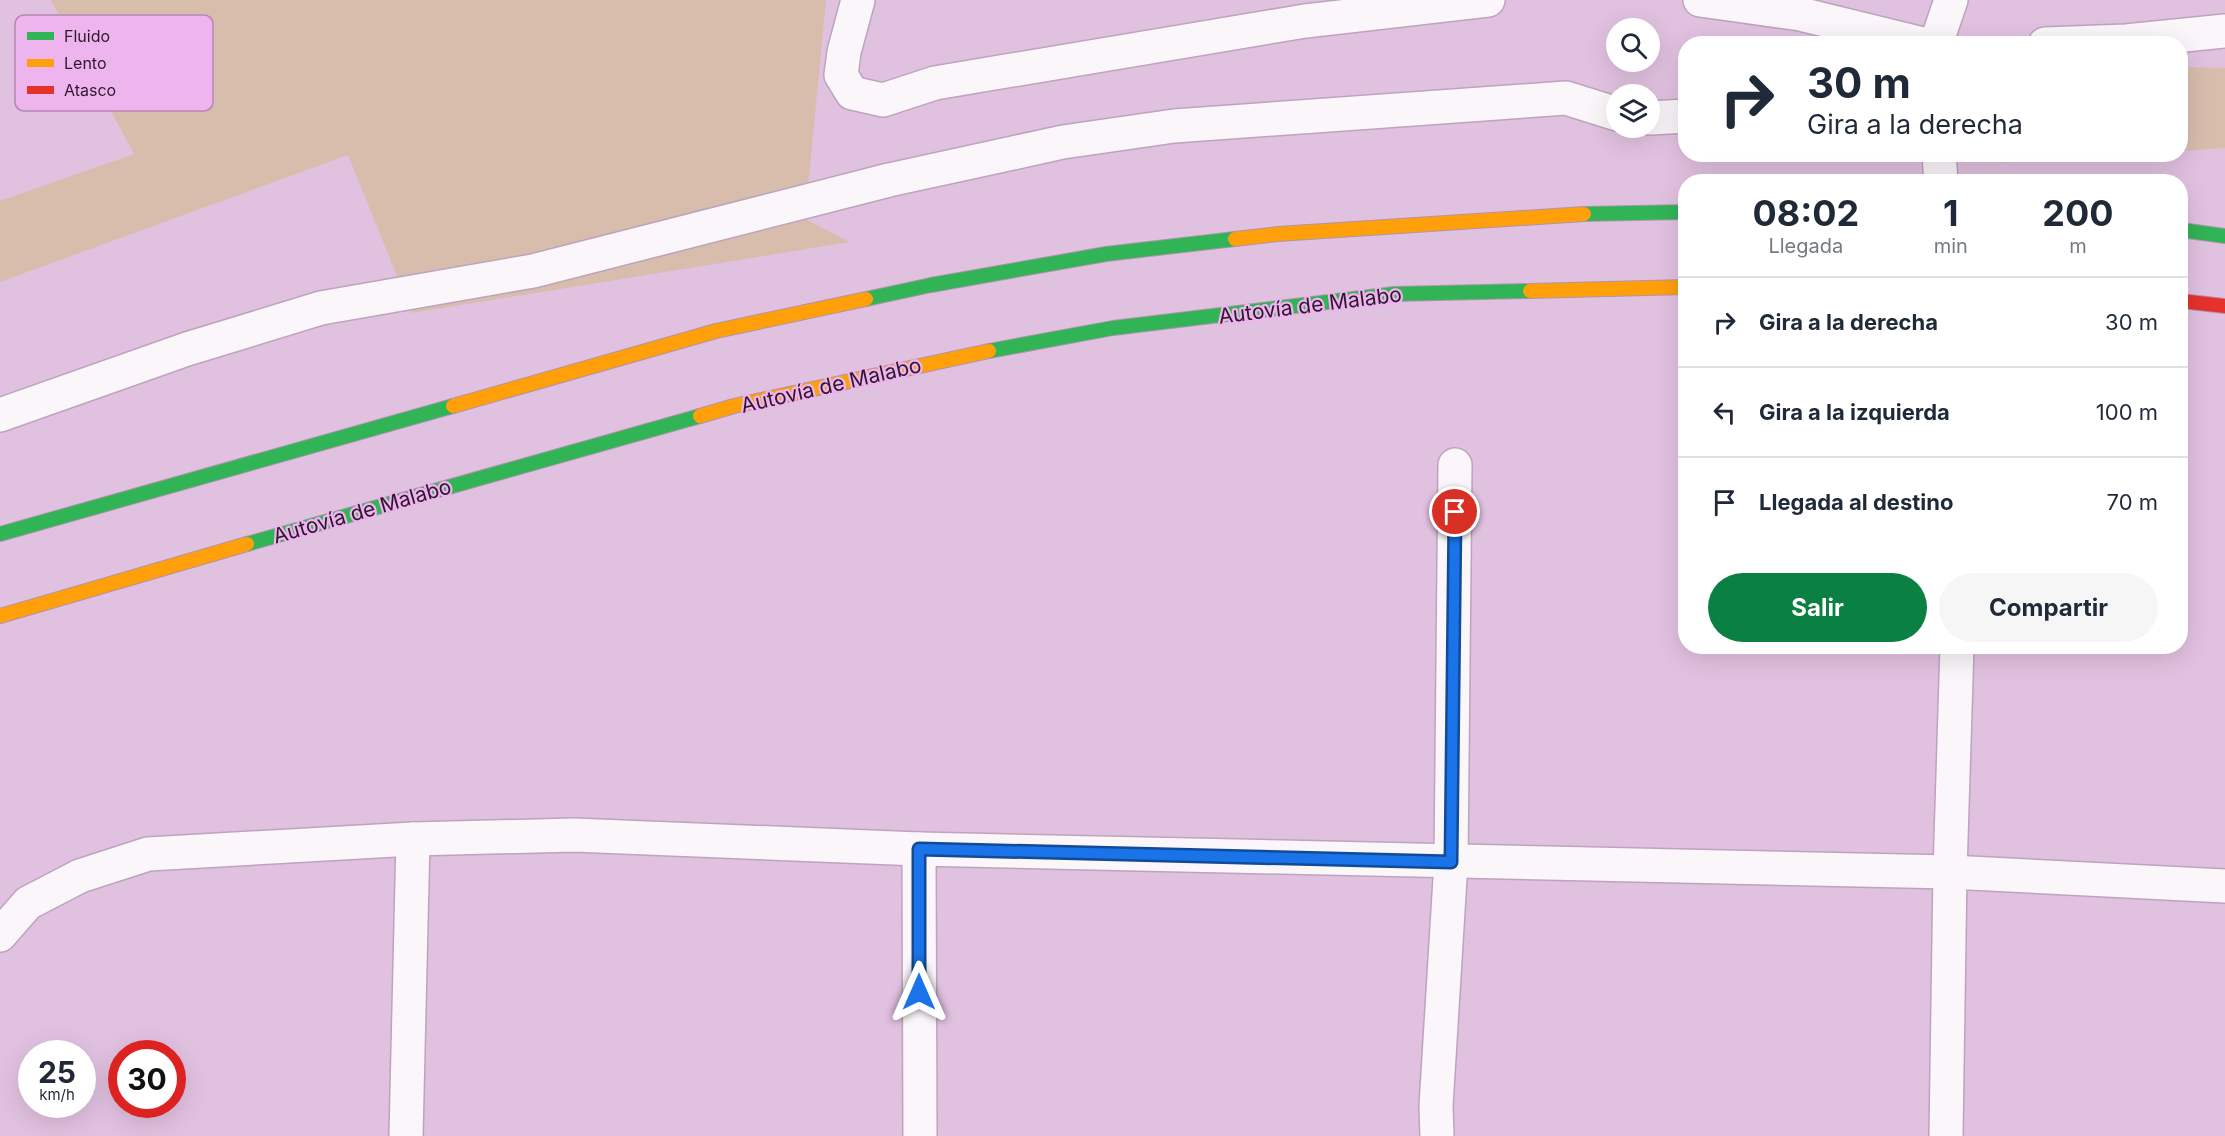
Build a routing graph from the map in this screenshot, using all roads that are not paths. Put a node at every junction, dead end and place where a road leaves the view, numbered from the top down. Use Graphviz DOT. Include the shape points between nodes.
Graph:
graph roads {
  1 [pos="858,0"];
  2 [pos="1488,0"];
  3 [pos="1700,0"];
  4 [pos="1951,0"];
  5 [pos="2225,32"];
  6 [pos="1890,36"];
  7 [pos="1939,36"];
  8 [pos="2181,36"];
  9 [pos="1606,111"];
  10 [pos="1678,116"];
  11 [pos="1660,117"];
  12 [pos="1678,212"];
  13 [pos="2188,231"];
  14 [pos="2225,236"];
  15 [pos="1678,287"];
  16 [pos="2188,302"];
  17 [pos="2225,306"];
  18 [pos="0,415"];
  19 [pos="1455,465"];
  20 [pos="0,534"];
  21 [pos="0,616"];
  22 [pos="1957,654"];
  23 [pos="413,839"];
  24 [pos="919,849"];
  25 [pos="1451,862"];
  26 [pos="1950,872"];
  27 [pos="2225,886"];
  28 [pos="0,935"];
  29 [pos="406,1136"];
  30 [pos="920,1136"];
  31 [pos="1437,1136"];
  32 [pos="1946,1136"];
  1 -- 2 [label="street" via="841,75 852,93 884,100 935,83 1305,21"];
  3 -- 6 [label="street" via="1800,14"];
  4 -- 7 [label="street"];
  5 -- 8 [label="street"];
  9 -- 18 [label="street" via="1566,98 1174,126 1063,142 889,180 533,271 321,308 187,349"];
  10 -- 11 [label="street"];
  12 -- 20 [label="highway" via="1594,213 1278,234 1106,254 931,285 716,331"];
  13 -- 14 [label="highway"];
  15 -- 21 [label="highway, Autovía de Malabo" via="1394,294 1113,328 947,359 734,406"];
  16 -- 17 [label="highway"];
  19 -- 25 [label="street"];
  22 -- 26 [label="street"];
  23 -- 24 [label="street" via="574,835"];
  23 -- 28 [label="street" via="148,854 80,876 28,903"];
  23 -- 29 [label="street"];
  24 -- 25 [label="street"];
  24 -- 30 [label="street"];
  25 -- 26 [label="street"];
  25 -- 31 [label="street"];
  26 -- 27 [label="street"];
  26 -- 32 [label="street"];
}
